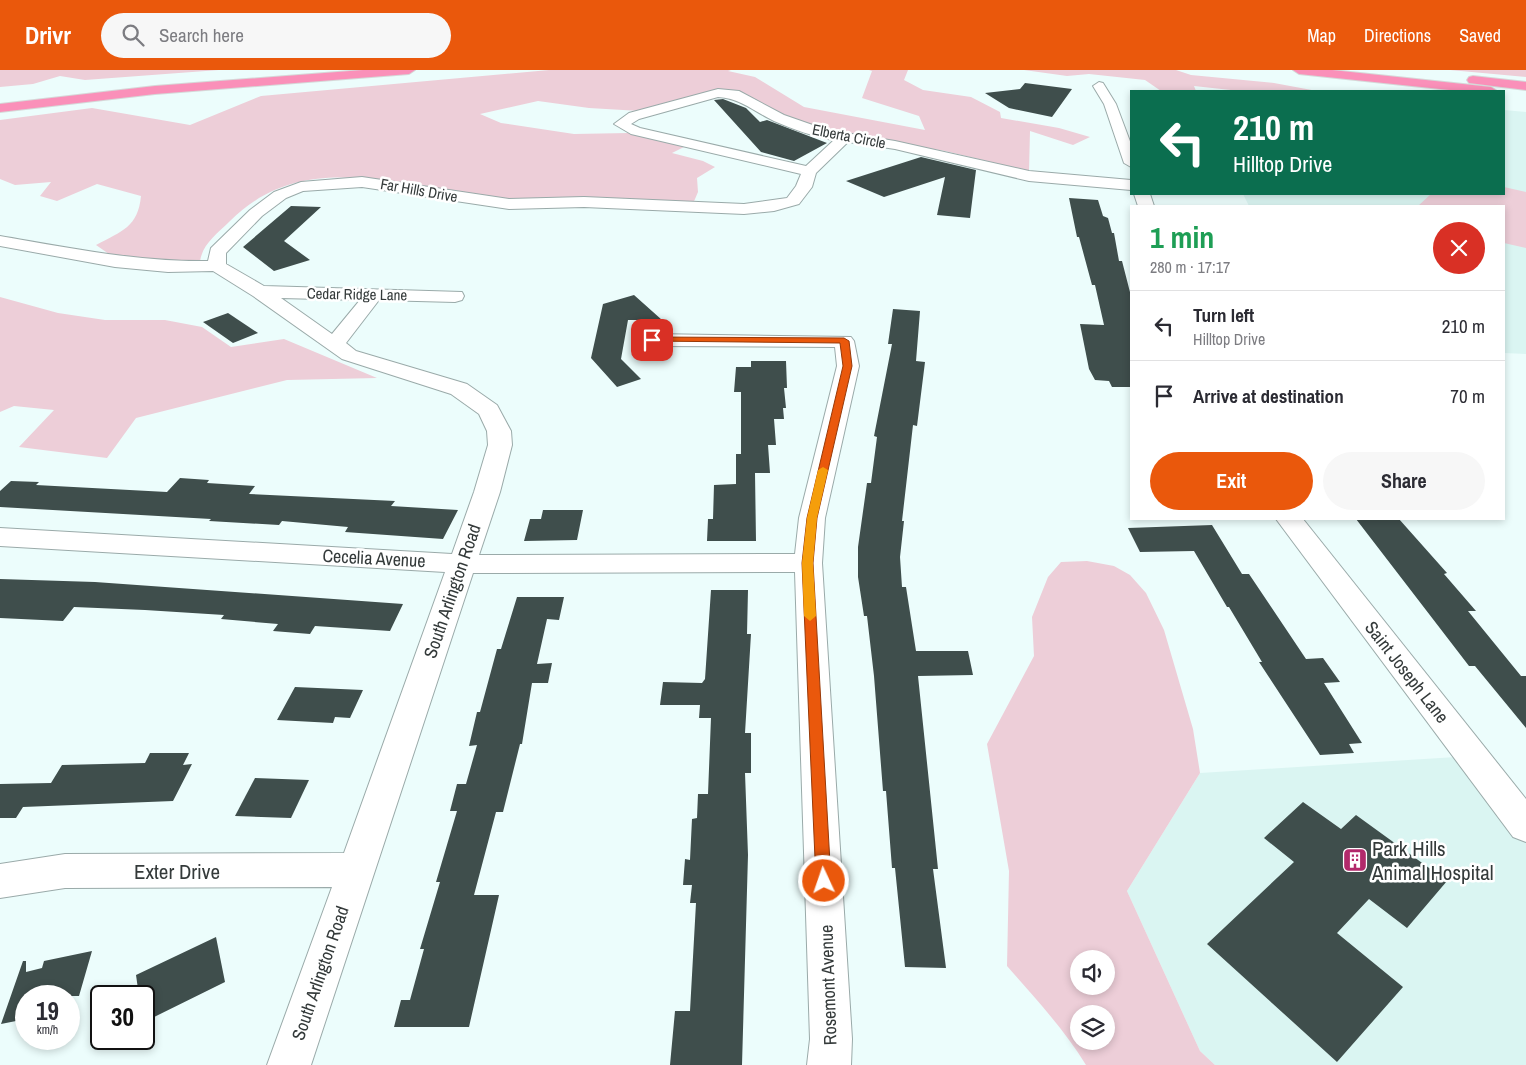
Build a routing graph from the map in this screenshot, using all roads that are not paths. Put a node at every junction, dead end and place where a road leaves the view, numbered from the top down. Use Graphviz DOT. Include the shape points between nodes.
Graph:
graph roads {
  1 [pos="290,70"];
  2 [pos="409,70"];
  3 [pos="1299,70"];
  4 [pos="1375,70"];
  5 [pos="1098,86"];
  6 [pos="1526,86"];
  7 [pos="1482,90"];
  8 [pos="1505,92"];
  9 [pos="1526,95"];
  10 [pos="0,98"];
  11 [pos="0,108"];
  12 [pos="845,137"];
  13 [pos="1130,160"];
  14 [pos="809,171"];
  15 [pos="1130,185"];
  16 [pos="0,241"];
  17 [pos="217,266"];
  18 [pos="260,292"];
  19 [pos="374,294"];
  20 [pos="455,296"];
  21 [pos="652,340"];
  22 [pos="335,344"];
  23 [pos="1290,520"];
  24 [pos="0,537"];
  25 [pos="808,563"];
  26 [pos="461,564"];
  27 [pos="1526,826"];
  28 [pos="355,870"];
  29 [pos="0,881"];
  30 [pos="289,1065"];
  31 [pos="829,1065"];
  1 -- 10 [label="highway"];
  2 -- 11 [label="highway" via="155,90"];
  3 -- 7 [label="highway"];
  4 -- 6 [label="highway"];
  5 -- 13 [label="street" via="1110,104"];
  8 -- 9 [label="highway"];
  12 -- 14 [label="street, Far Hills Drive"];
  12 -- 14 [label="street, Elberta Circle" via="795,125 740,95 725,92 634,116 621,124"];
  12 -- 15 [label="street, Elberta Circle" via="895,145 1029,176"];
  14 -- 17 [label="street, Far Hills Drive" via="801,192 793,201 744,209 584,202 509,204 372,182 314,184 280,195 256,213 217,252"];
  16 -- 17 [label="street" via="116,262 168,267"];
  17 -- 18 [label="street, South Arlington Road"];
  18 -- 19 [label="street, Cedar Ridge Lane"];
  18 -- 22 [label="street, South Arlington Road"];
  19 -- 20 [label="street, Cedar Ridge Lane"];
  19 -- 22 [label="street"];
  21 -- 25 [label="street, Rosemont Avenue" via="844,341 848,366 812,518"];
  22 -- 26 [label="street, South Arlington Road" via="349,354 459,389 489,410 500,445"];
  23 -- 27 [label="street, Saint Joseph Lane"];
  24 -- 26 [label="street, Cecelia Avenue"];
  25 -- 26 [label="street, Cecelia Avenue"];
  25 -- 31 [label="street, Rosemont Avenue" via="831,1029"];
  26 -- 28 [label="street, South Arlington Road"];
  28 -- 29 [label="street, Exter Drive" via="65,871"];
  28 -- 30 [label="street, South Arlington Road"];
}
